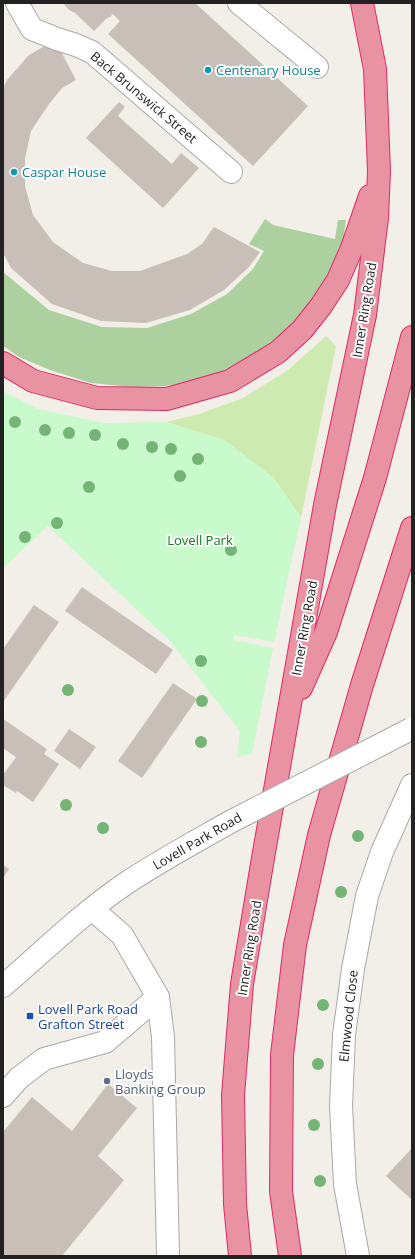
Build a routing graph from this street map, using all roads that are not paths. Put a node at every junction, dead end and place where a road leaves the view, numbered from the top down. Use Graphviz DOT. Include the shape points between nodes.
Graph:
graph roads {
  1 [pos="17,3"];
  2 [pos="239,3"];
  3 [pos="362,3"];
  4 [pos="317,67"];
  5 [pos="231,172"];
  6 [pos="379,172"];
  7 [pos="412,337"];
  8 [pos="3,363"];
  9 [pos="412,528"];
  10 [pos="288,718"];
  11 [pos="412,728"];
  12 [pos="412,785"];
  13 [pos="92,909"];
  14 [pos="3,986"];
  15 [pos="158,997"];
  16 [pos="3,1096"];
  17 [pos="168,1256"];
  18 [pos="240,1256"];
  19 [pos="290,1256"];
  20 [pos="358,1256"];
  1 -- 5 [label="street, Back Brunswick Street" via="32,29 92,52"];
  2 -- 4 [label="street"];
  3 -- 6 [label="highway, Inner Ring Road" via="375,69"];
  6 -- 8 [label="highway" via="352,248 338,280 321,306 302,330 278,352 230,381 167,398 97,398 33,382"];
  6 -- 10 [label="highway, Inner Ring Road" via="377,218 365,315 325,505"];
  7 -- 10 [label="highway" via="375,478 326,632"];
  9 -- 19 [label="highway" via="362,685 319,835 295,944 282,1055 281,1191"];
  10 -- 18 [label="highway, Inner Ring Road" via="241,992 233,1095 235,1204"];
  11 -- 13 [label="street, Lovell Park Road, bridge" via="162,860"];
  12 -- 20 [label="street, Elmwood Close" via="382,852 367,896 344,1036 341,1106 345,1184"];
  13 -- 14 [label="street, Lovell Park Road"];
  13 -- 15 [label="street" via="122,935"];
  15 -- 16 [label="street" via="105,1042 44,1059 19,1078"];
  15 -- 17 [label="street" via="163,1037"];
}
